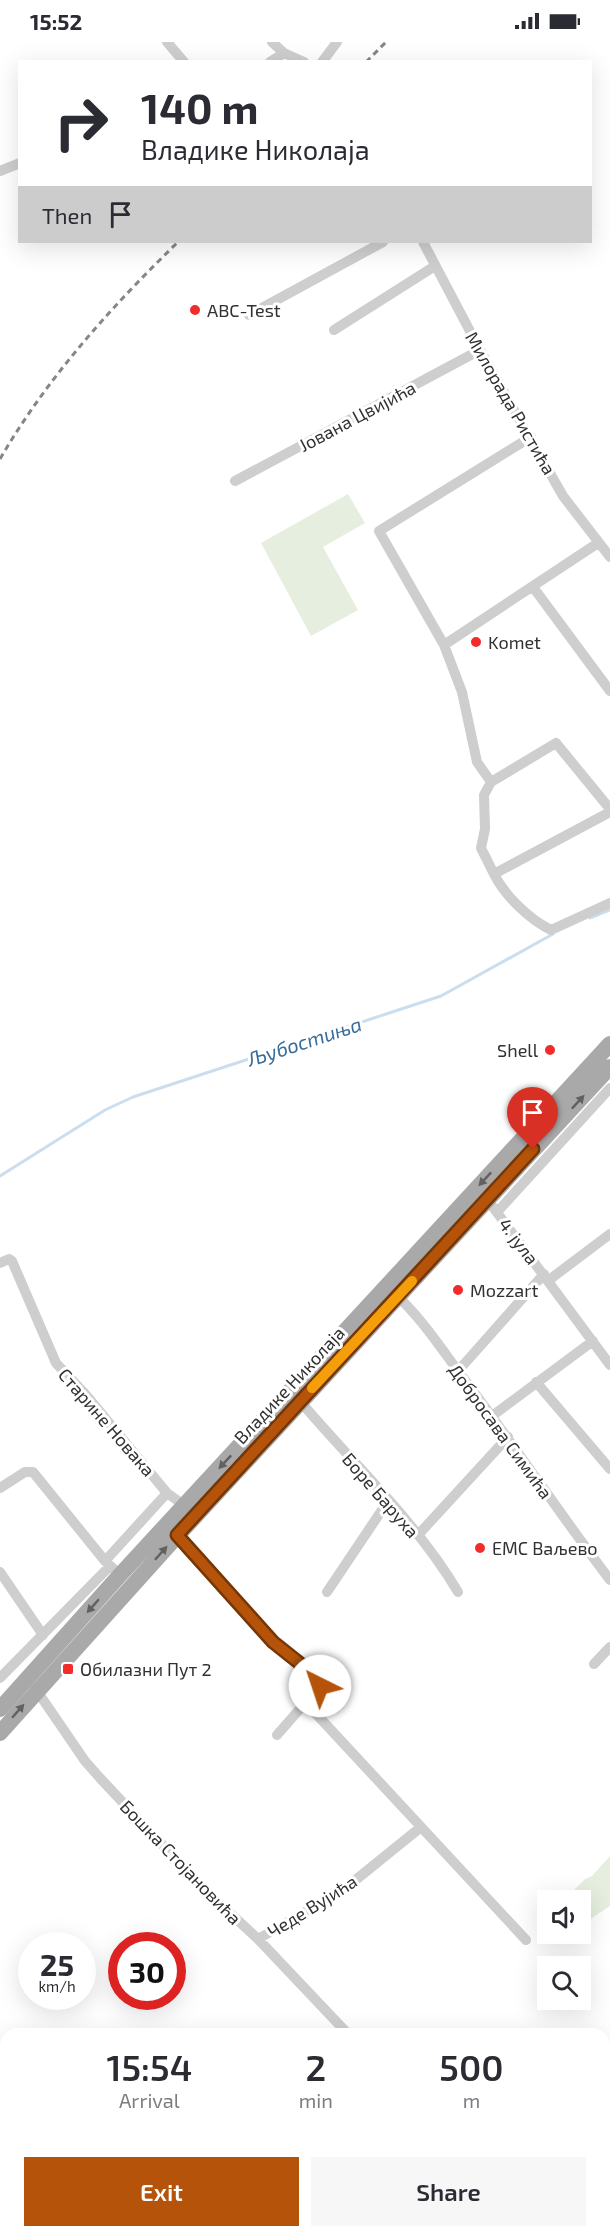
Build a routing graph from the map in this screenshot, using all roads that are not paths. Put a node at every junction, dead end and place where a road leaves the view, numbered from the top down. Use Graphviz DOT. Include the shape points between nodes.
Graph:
graph roads {
  1 [pos="167,42"];
  2 [pos="272,42"];
  3 [pos="337,42"];
  4 [pos="284,54"];
  5 [pos="182,60"];
  6 [pos="274,60"];
  7 [pos="299,60"];
  8 [pos="324,60"];
  9 [pos="18,164"];
  10 [pos="0,171"];
  11 [pos="381,243"];
  12 [pos="424,243"];
  13 [pos="435,266"];
  14 [pos="249,315"];
  15 [pos="334,330"];
  16 [pos="480,350"];
  17 [pos="531,437"];
  18 [pos="234,481"];
  19 [pos="598,543"];
  20 [pos="610,557"];
  21 [pos="533,587"];
  22 [pos="444,645"];
  23 [pos="610,692"];
  24 [pos="491,782"];
  25 [pos="610,811"];
  26 [pos="494,874"];
  27 [pos="610,903"];
  28 [pos="610,1044"];
  29 [pos="610,1067"];
  30 [pos="610,1088"];
  31 [pos="492,1205"];
  32 [pos="610,1234"];
  33 [pos="0,1263"];
  34 [pos="547,1277"];
  35 [pos="393,1292"];
  36 [pos="593,1341"];
  37 [pos="610,1365"];
  38 [pos="458,1371"];
  39 [pos="536,1382"];
  40 [pos="300,1401"];
  41 [pos="492,1416"];
  42 [pos="508,1437"];
  43 [pos="610,1469"];
  44 [pos="0,1488"];
  45 [pos="167,1493"];
  46 [pos="388,1501"];
  47 [pos="185,1506"];
  48 [pos="177,1535"];
  49 [pos="417,1535"];
  50 [pos="111,1567"];
  51 [pos="0,1572"];
  52 [pos="610,1580"];
  53 [pos="327,1592"];
  54 [pos="458,1592"];
  55 [pos="44,1635"];
  56 [pos="610,1647"];
  57 [pos="21,1658"];
  58 [pos="594,1664"];
  59 [pos="0,1678"];
  60 [pos="34,1680"];
  61 [pos="306,1703"];
  62 [pos="0,1709"];
  63 [pos="0,1733"];
  64 [pos="277,1735"];
  65 [pos="421,1827"];
  66 [pos="258,1939"];
  67 [pos="526,1940"];
  68 [pos="342,2028"];
  1 -- 5 [label="street"];
  2 -- 4 [label="street"];
  3 -- 8 [label="street"];
  4 -- 6 [label="street"];
  4 -- 7 [label="street"];
  9 -- 10 [label="street"];
  11 -- 14 [label="street"];
  12 -- 13 [label="street, Милорада Ристића"];
  13 -- 15 [label="street"];
  13 -- 16 [label="street, Милорада Ристића"];
  16 -- 17 [label="street, Милорада Ристића"];
  16 -- 18 [label="street, Јована Цвијића"];
  17 -- 19 [label="street, Милорада Ристића" via="563,496"];
  17 -- 22 [label="street" via="379,531"];
  19 -- 20 [label="street, Милорада Ристића"];
  19 -- 21 [label="street"];
  21 -- 22 [label="street"];
  21 -- 23 [label="street"];
  22 -- 24 [label="street" via="462,692 477,762"];
  24 -- 25 [label="street" via="556,743"];
  24 -- 26 [label="street" via="484,795 481,848"];
  25 -- 26 [label="street"];
  26 -- 27 [label="street" via="535,921 551,930"];
  28 -- 35 [label="main road, Владике Николаја, one-way"];
  31 -- 29 [label="main road, Владике Николаја, one-way"];
  30 -- 31 [label="street"];
  31 -- 34 [label="street, 4. јула"];
  31 -- 35 [label="main road, Владике Николаја"];
  32 -- 34 [label="street"];
  33 -- 45 [label="street, Старине Новака" via="12,1261 56,1363"];
  34 -- 36 [label="street, 4. јула"];
  34 -- 38 [label="street"];
  35 -- 38 [label="street, Добросава Симића"];
  35 -- 40 [label="main road, Владике Николаја"];
  35 -- 47 [label="main road, Владике Николаја, one-way"];
  36 -- 37 [label="street, 4. јула"];
  36 -- 39 [label="street"];
  38 -- 41 [label="street, Добросава Симића"];
  39 -- 41 [label="street"];
  39 -- 43 [label="street"];
  40 -- 46 [label="street, Боре Баруха"];
  40 -- 48 [label="main road, Владике Николаја"];
  41 -- 42 [label="street, Добросава Симића"];
  42 -- 49 [label="street"];
  42 -- 52 [label="street, Добросава Симића"];
  44 -- 50 [label="street" via="25,1472 33,1472"];
  45 -- 47 [label="street, Старине Новака"];
  45 -- 50 [label="street, Старине Новака"];
  46 -- 49 [label="street, Боре Баруха"];
  46 -- 53 [label="street"];
  47 -- 50 [label="main road, Владике Николаја"];
  60 -- 48 [label="main road, Владике Николаја, one-way"];
  48 -- 61 [label="street" via="273,1642 317,1677 320,1686"];
  49 -- 54 [label="street, Боре Баруха"];
  50 -- 55 [label="street, Старине Новака"];
  50 -- 60 [label="main road, Владике Николаја, one-way"];
  51 -- 55 [label="street"];
  55 -- 57 [label="street, Старине Новака"];
  56 -- 58 [label="street"];
  57 -- 59 [label="street, Старине Новака"];
  57 -- 60 [label="street, Бошка Стојановића"];
  60 -- 62 [label="main road, Владике Николаја"];
  63 -- 60 [label="main road, Владике Николаја, one-way"];
  60 -- 66 [label="street, Бошка Стојановића" via="85,1761 204,1889"];
  61 -- 64 [label="street"];
  61 -- 65 [label="street"];
  65 -- 66 [label="street, Чеде Вујића" via="342,1890"];
  65 -- 67 [label="street"];
  66 -- 68 [label="street, Бошка Стојановића"];
}
